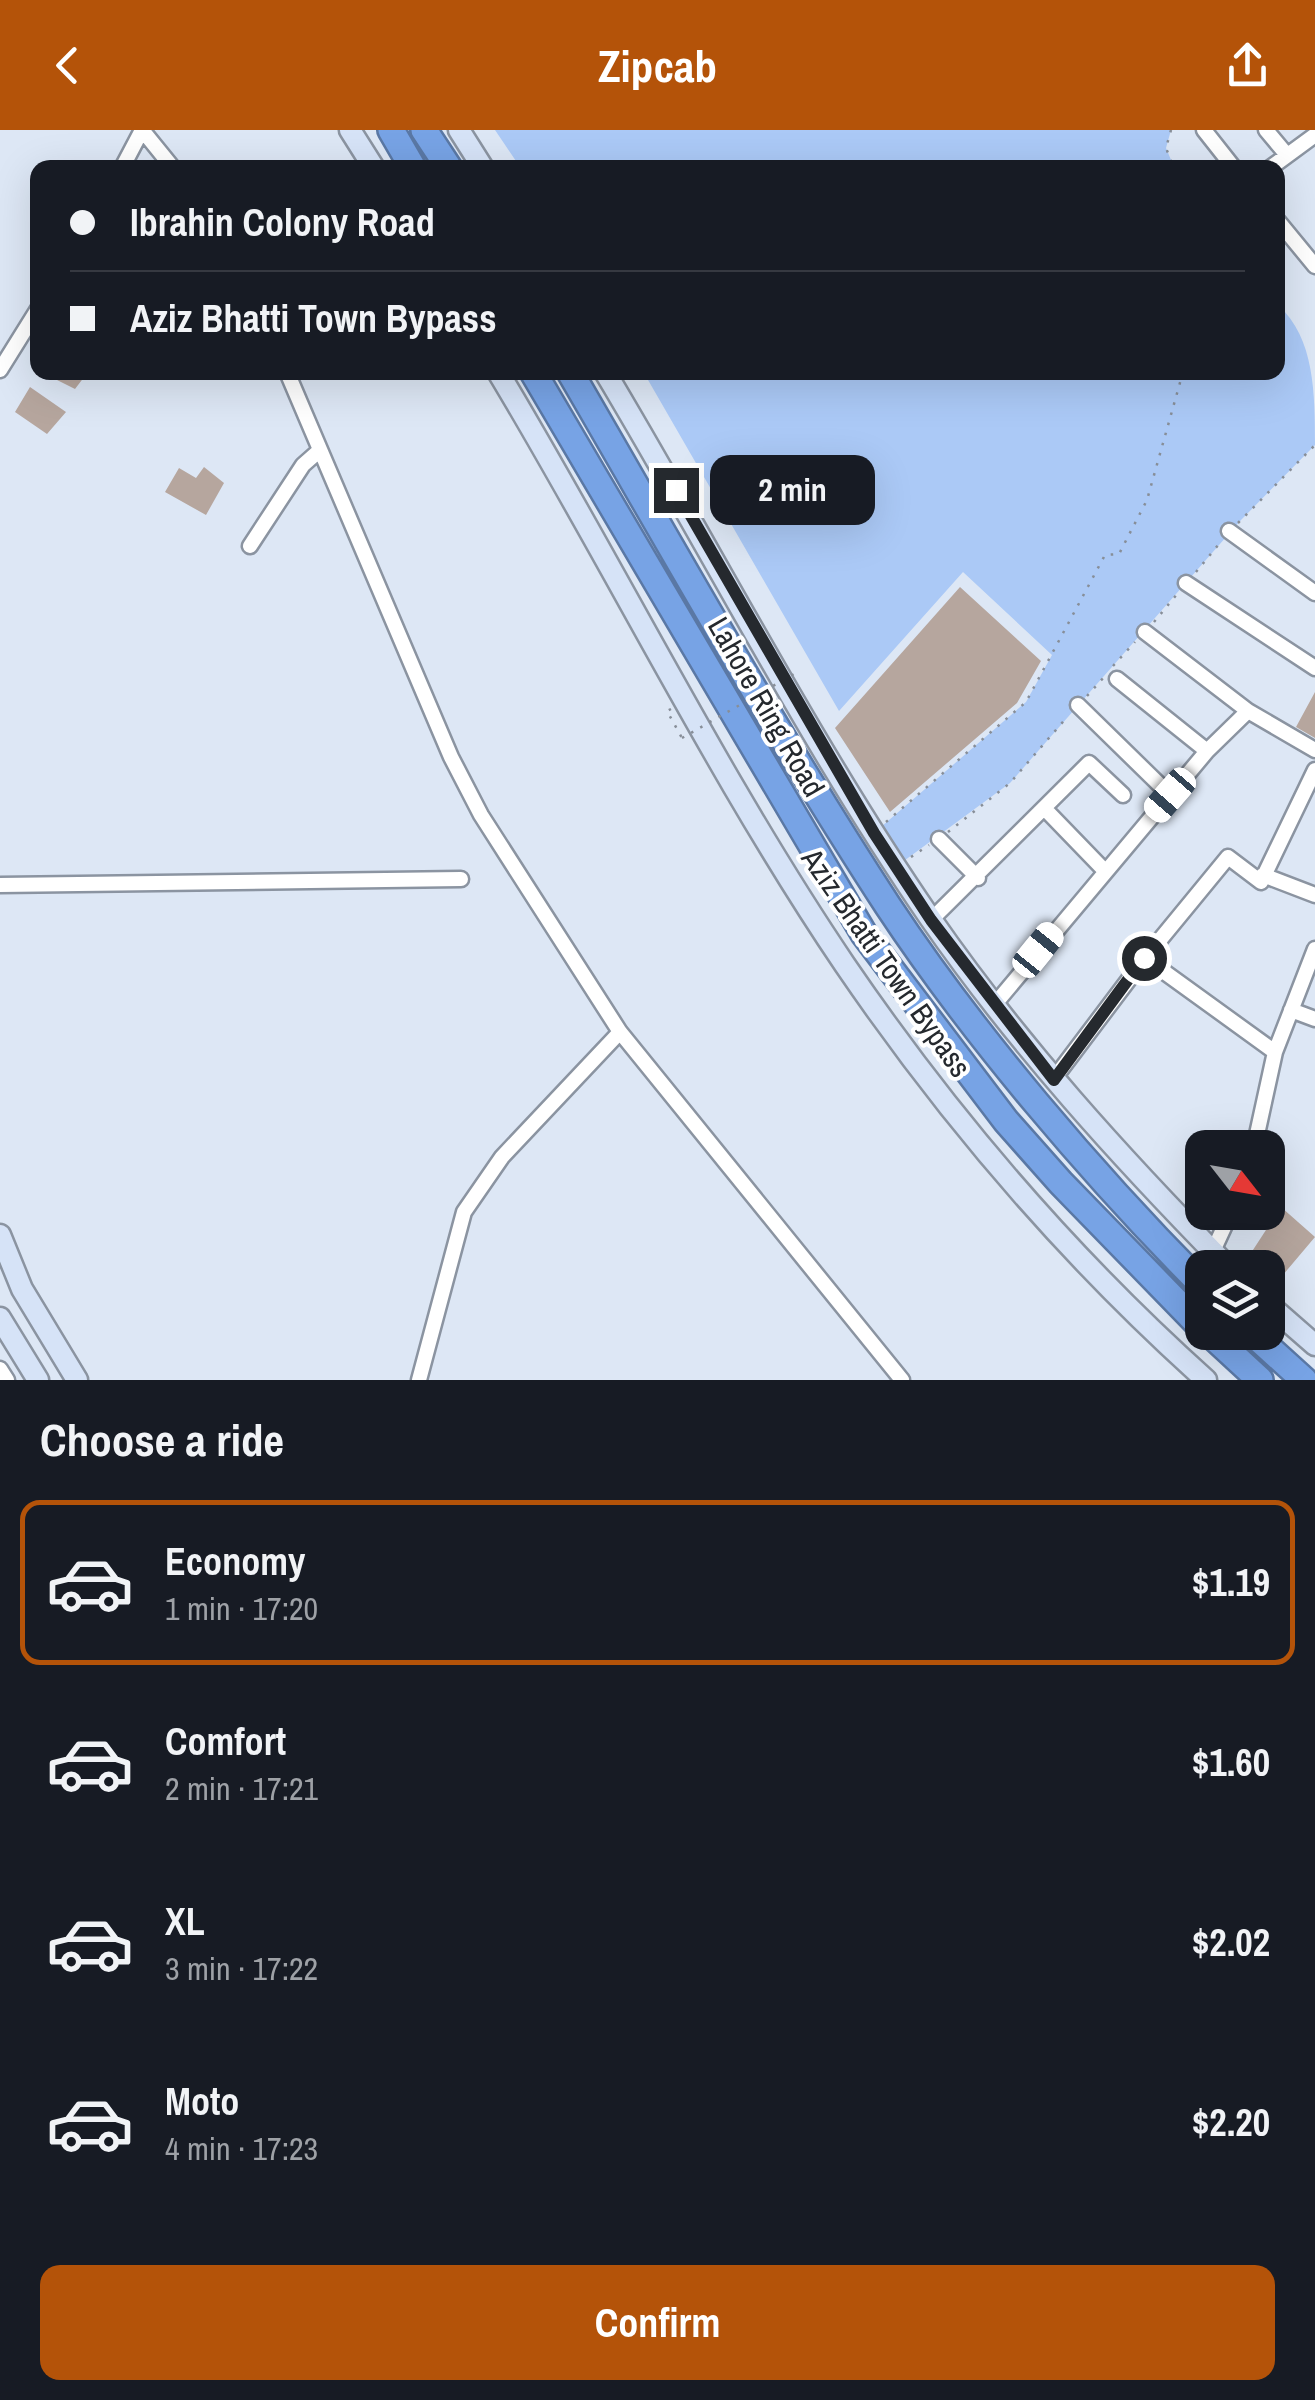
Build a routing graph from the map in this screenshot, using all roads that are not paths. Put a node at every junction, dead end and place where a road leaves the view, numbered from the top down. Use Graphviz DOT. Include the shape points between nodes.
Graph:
graph roads {
  1 [pos="143,130"];
  2 [pos="350,130"];
  3 [pos="391,130"];
  4 [pos="424,130"];
  5 [pos="459,130"];
  6 [pos="1204,130"];
  7 [pos="1266,130"];
  8 [pos="1315,135"];
  9 [pos="1287,155"];
  10 [pos="126,160"];
  11 [pos="166,160"];
  12 [pos="369,160"];
  13 [pos="408,160"];
  14 [pos="444,160"];
  15 [pos="478,160"];
  16 [pos="1228,160"];
  17 [pos="1280,160"];
  18 [pos="1285,230"];
  19 [pos="1315,266"];
  20 [pos="30,322"];
  21 [pos="0,370"];
  22 [pos="290,380"];
  23 [pos="503,380"];
  24 [pos="538,380"];
  25 [pos="575,380"];
  26 [pos="611,380"];
  27 [pos="320,450"];
  28 [pos="1229,532"];
  29 [pos="250,546"];
  30 [pos="1186,583"];
  31 [pos="1315,593"];
  32 [pos="1145,632"];
  33 [pos="1315,668"];
  34 [pos="1117,679"];
  35 [pos="1078,704"];
  36 [pos="1248,711"];
  37 [pos="1315,750"];
  38 [pos="1207,751"];
  39 [pos="1315,770"];
  40 [pos="1124,795"];
  41 [pos="1170,795"];
  42 [pos="1045,809"];
  43 [pos="939,839"];
  44 [pos="1104,870"];
  45 [pos="1263,875"];
  46 [pos="978,878"];
  47 [pos="461,879"];
  48 [pos="0,885"];
  49 [pos="1315,895"];
  50 [pos="931,920"];
  51 [pos="1315,949"];
  52 [pos="1144,958"];
  53 [pos="994,1004"];
  54 [pos="1291,1010"];
  55 [pos="1315,1019"];
  56 [pos="620,1032"];
  57 [pos="1275,1052"];
  58 [pos="1054,1080"];
  59 [pos="1258,1130"];
  60 [pos="0,1235"];
  61 [pos="1212,1250"];
  62 [pos="1185,1267"];
  63 [pos="1185,1310"];
  64 [pos="0,1318"];
  65 [pos="1285,1319"];
  66 [pos="6,1342"];
  67 [pos="1315,1345"];
  68 [pos="1227,1350"];
  69 [pos="1272,1350"];
  70 [pos="0,1369"];
  71 [pos="8,1380"];
  72 [pos="38,1380"];
  73 [pos="76,1380"];
  74 [pos="419,1380"];
  75 [pos="902,1380"];
  76 [pos="1206,1380"];
  77 [pos="1260,1380"];
  78 [pos="1304,1380"];
  1 -- 10 [label="street"];
  1 -- 11 [label="street"];
  2 -- 12 [label="street"];
  3 -- 13 [label="highway"];
  4 -- 14 [label="highway"];
  5 -- 15 [label="street"];
  6 -- 16 [label="street"];
  7 -- 9 [label="street"];
  8 -- 9 [label="street"];
  9 -- 17 [label="street"];
  18 -- 19 [label="street"];
  20 -- 21 [label="street"];
  22 -- 27 [label="street"];
  23 -- 76 [label="street, Aziz Bhatti Town Bypass" via="766,840 846,965 1026,1197"];
  24 -- 63 [label="highway, Lahore Ring Road" via="864,934 1006,1120"];
  25 -- 62 [label="highway, Lahore Ring Road" via="889,908 954,1000"];
  26 -- 50 [label="street, Aziz Bhatti Town Bypass"];
  27 -- 29 [label="street"];
  27 -- 56 [label="street" via="451,757"];
  28 -- 31 [label="street"];
  30 -- 33 [label="street"];
  32 -- 36 [label="street"];
  34 -- 38 [label="street"];
  35 -- 41 [label="street"];
  36 -- 37 [label="street"];
  36 -- 38 [label="street"];
  38 -- 41 [label="street"];
  39 -- 45 [label="street"];
  40 -- 42 [label="street" via="1089,763"];
  41 -- 44 [label="street"];
  42 -- 44 [label="street"];
  42 -- 46 [label="street"];
  43 -- 46 [label="street"];
  44 -- 53 [label="street"];
  45 -- 49 [label="street"];
  45 -- 52 [label="street" via="1261,882 1228,857"];
  46 -- 50 [label="street"];
  47 -- 48 [label="street"];
  50 -- 53 [label="street, Aziz Bhatti Town Bypass"];
  51 -- 54 [label="street"];
  52 -- 57 [label="street"];
  52 -- 58 [label="street"];
  53 -- 58 [label="street, Aziz Bhatti Town Bypass"];
  54 -- 55 [label="street"];
  54 -- 57 [label="street"];
  56 -- 74 [label="street" via="502,1157 464,1212"];
  56 -- 75 [label="street"];
  57 -- 59 [label="street"];
  58 -- 61 [label="street, Aziz Bhatti Town Bypass"];
  60 -- 73 [label="street" via="22,1289"];
  64 -- 66 [label="street"];
  65 -- 67 [label="street"];
  66 -- 72 [label="street"];
  68 -- 77 [label="highway, Lahore Ring Road"];
  69 -- 78 [label="highway"];
  70 -- 71 [label="street"];
}
